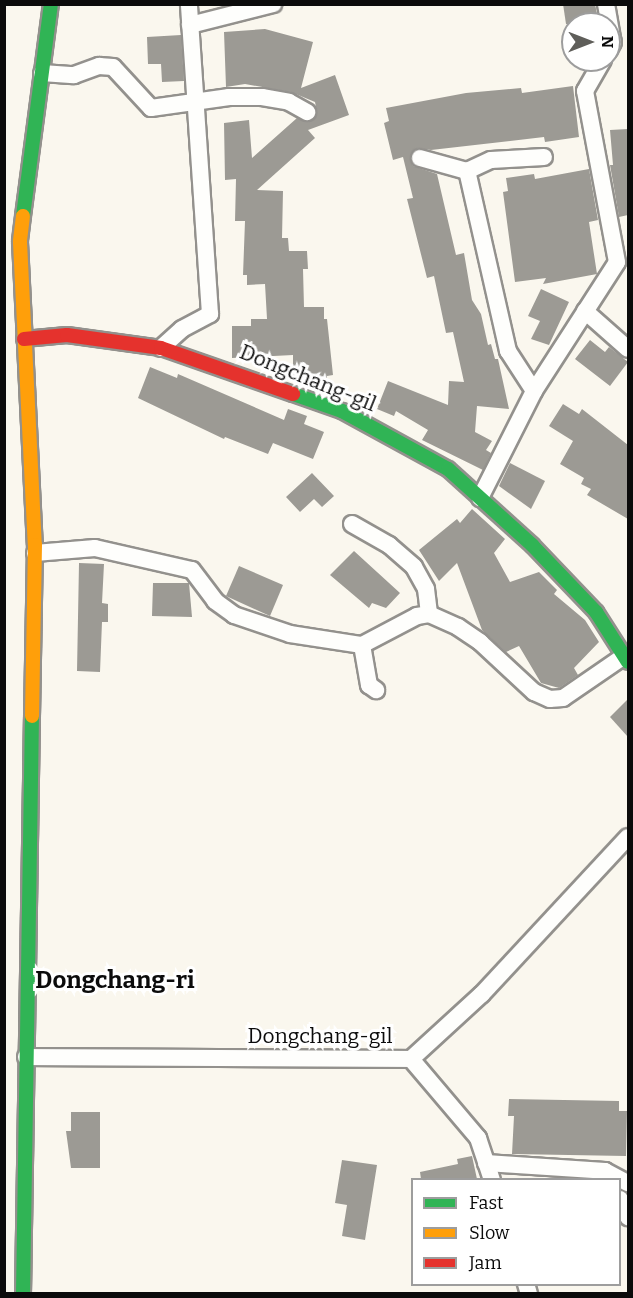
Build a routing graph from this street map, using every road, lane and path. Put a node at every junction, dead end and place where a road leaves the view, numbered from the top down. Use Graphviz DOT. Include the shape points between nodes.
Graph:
graph roads {
  1 [pos="51,4"];
  2 [pos="189,4"];
  3 [pos="273,4"];
  4 [pos="190,25"];
  5 [pos="596,72"];
  6 [pos="42,73"];
  7 [pos="196,102"];
  8 [pos="307,112"];
  9 [pos="544,157"];
  10 [pos="420,158"];
  11 [pos="467,171"];
  12 [pos="585,311"];
  13 [pos="24,339"];
  14 [pos="161,348"];
  15 [pos="628,349"];
  16 [pos="534,391"];
  17 [pos="480,498"];
  18 [pos="352,525"];
  19 [pos="35,553"];
  20 [pos="429,614"];
  21 [pos="362,645"];
  22 [pos="626,659"];
  23 [pos="376,690"];
  24 [pos="628,837"];
  25 [pos="26,1058"];
  26 [pos="411,1059"];
  27 [pos="486,1163"];
  28 [pos="608,1175"];
  29 [pos="492,1178"];
  30 [pos="621,1201"];
  31 [pos="628,1217"];
  32 [pos="23,1293"];
  1 -- 6 [label="street"];
  2 -- 4 [label="street"];
  3 -- 4 [label="street"];
  4 -- 7 [label="street"];
  5 -- 12 [label="street" via="585,91 617,262"];
  6 -- 7 [label="street" via="74,75 99,66 113,67 152,108"];
  6 -- 13 [label="street" via="20,242"];
  7 -- 8 [label="street" via="262,98 289,102"];
  7 -- 14 [label="street" via="210,314 182,329"];
  9 -- 11 [label="street" via="491,160"];
  10 -- 11 [label="street"];
  11 -- 16 [label="street" via="508,351"];
  12 -- 15 [label="street"];
  12 -- 16 [label="street"];
  13 -- 14 [label="street, Dongchang-gil" via="68,335"];
  13 -- 19 [label="street"];
  14 -- 17 [label="street, Dongchang-gil" via="342,411 448,469"];
  16 -- 17 [label="street"];
  17 -- 22 [label="street, Dongchang-gil" via="596,612"];
  18 -- 20 [label="street" via="389,545 414,567 426,589"];
  19 -- 21 [label="street" via="94,548 192,570 215,601 234,615 290,634"];
  19 -- 25 [label="street"];
  20 -- 21 [label="street" via="417,616"];
  20 -- 22 [label="street" via="465,632 534,692 550,699 563,698"];
  21 -- 23 [label="street" via="369,685"];
  24 -- 26 [label="street, Dongchang-gil" via="482,994"];
  25 -- 26 [label="street, Dongchang-gil"];
  25 -- 32 [label="street"];
  26 -- 27 [label="street" via="478,1138"];
  27 -- 28 [label="street"];
  27 -- 29 [label="street"];
  30 -- 31 [label="street"];
}
